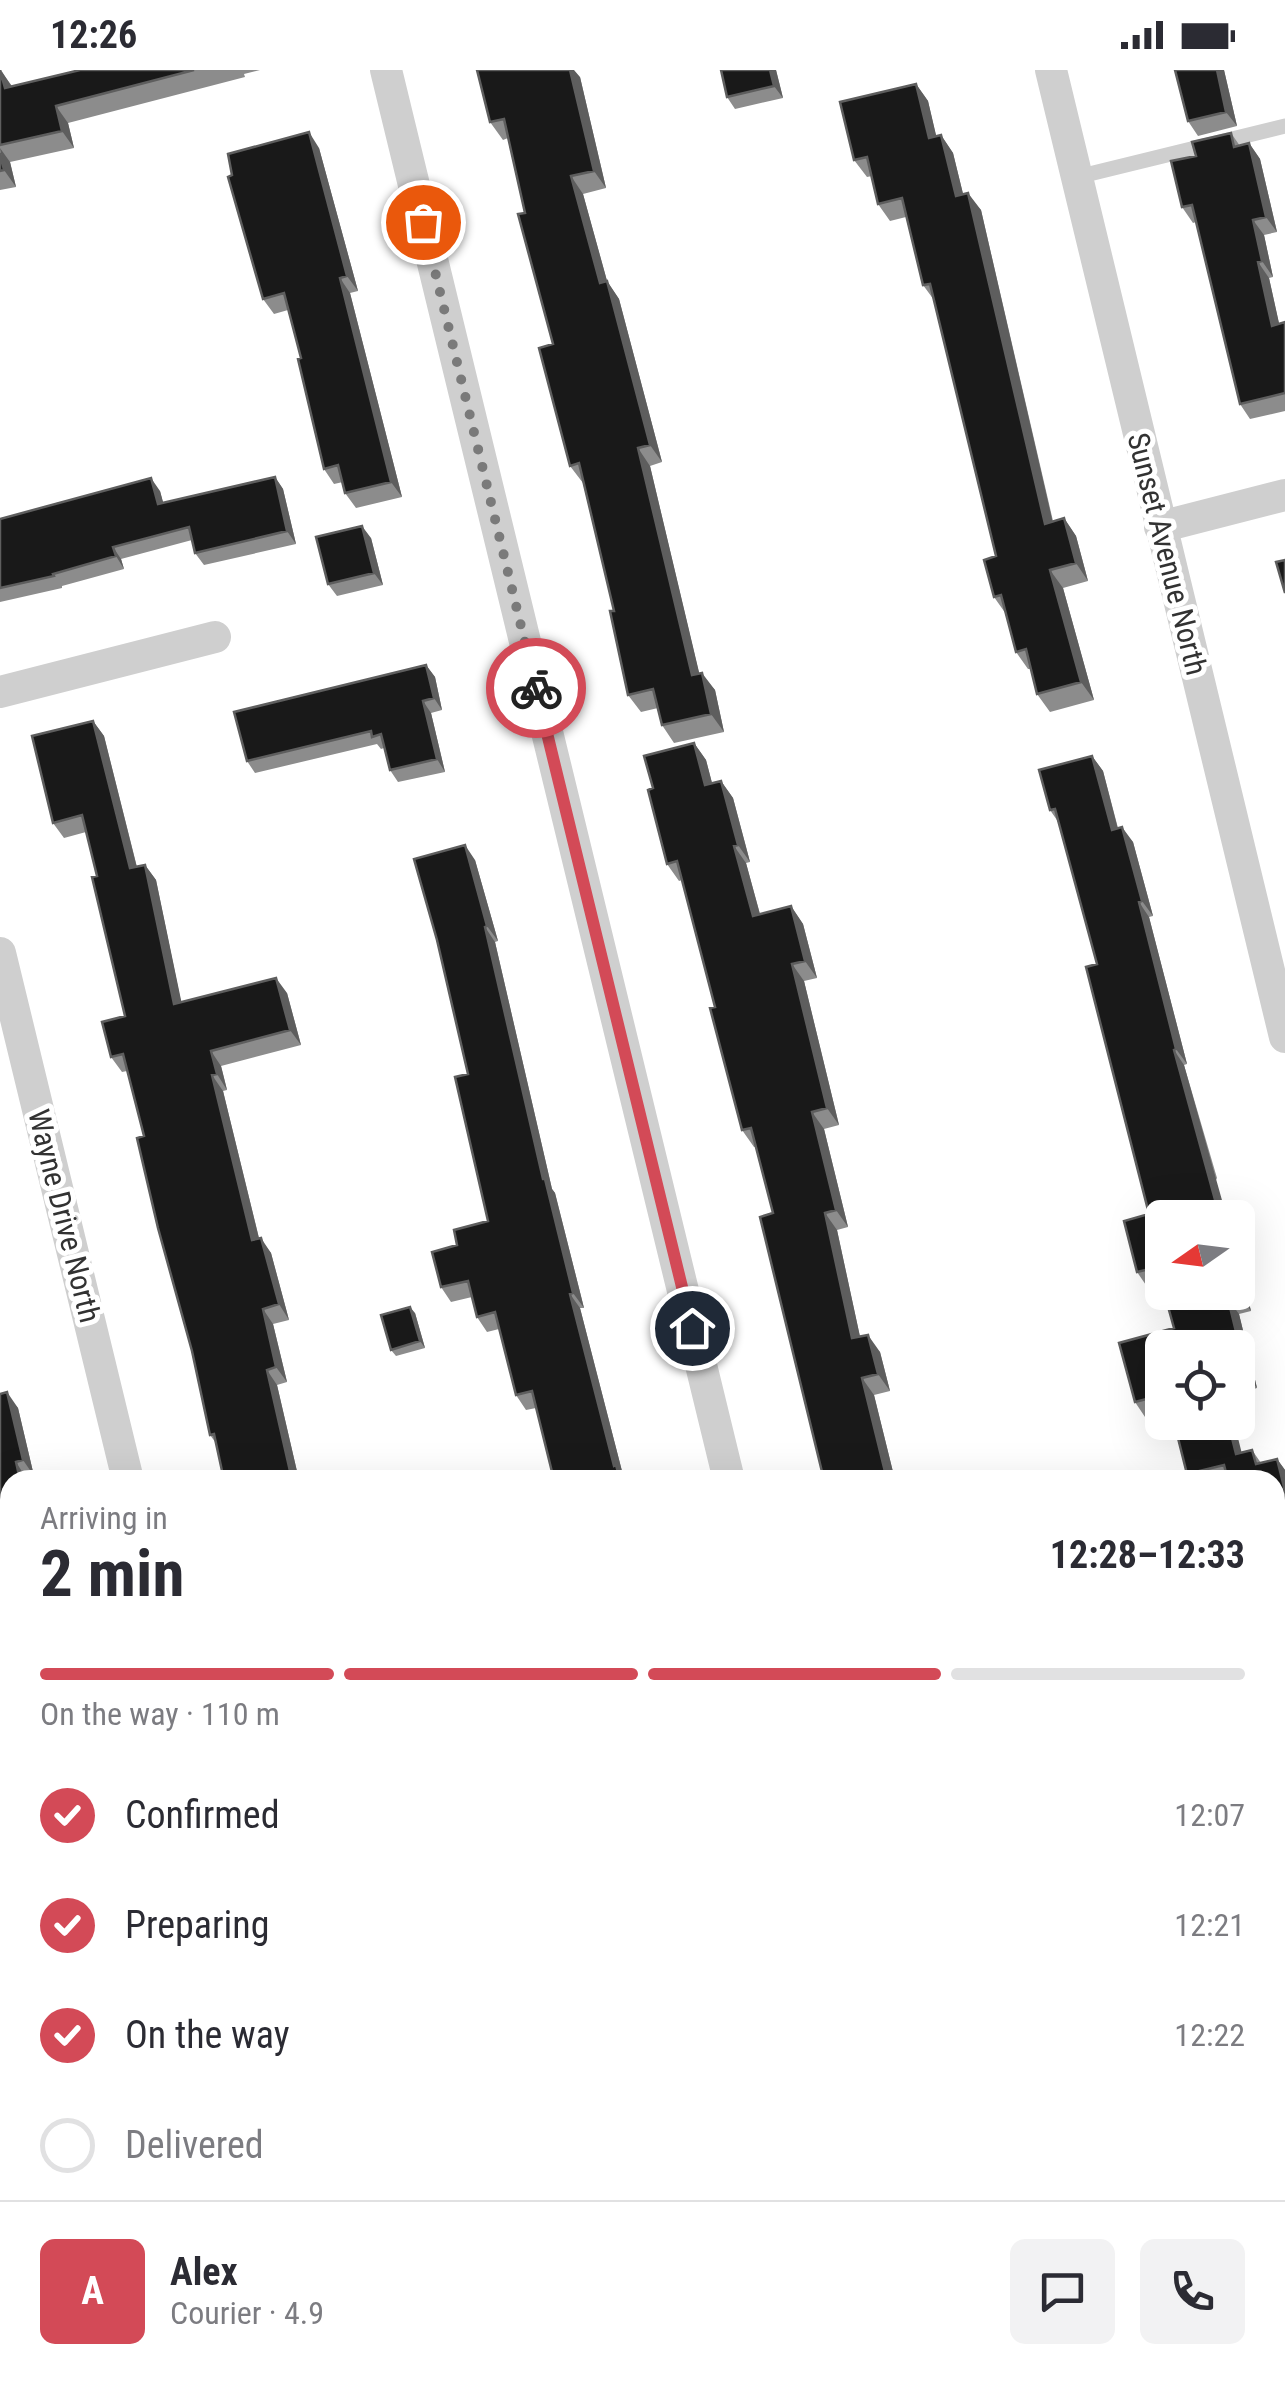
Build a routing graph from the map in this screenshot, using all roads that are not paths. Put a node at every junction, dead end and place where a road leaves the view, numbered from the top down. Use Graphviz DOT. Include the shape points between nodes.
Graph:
graph roads {
  1 [pos="386,70"];
  2 [pos="1051,70"];
  3 [pos="1285,126"];
  4 [pos="1076,177"];
  5 [pos="1285,495"];
  6 [pos="1160,526"];
  7 [pos="214,637"];
  8 [pos="0,692"];
  9 [pos="0,953"];
  10 [pos="1285,1037"];
  11 [pos="126,1470"];
  12 [pos="728,1470"];
  1 -- 12 [label="street"];
  2 -- 4 [label="street, Sunset Avenue North"];
  3 -- 4 [label="lane"];
  4 -- 6 [label="street, Sunset Avenue North"];
  5 -- 6 [label="street"];
  6 -- 10 [label="street, Sunset Avenue North"];
  7 -- 8 [label="street"];
  9 -- 11 [label="street, Wayne Drive North"];
}
